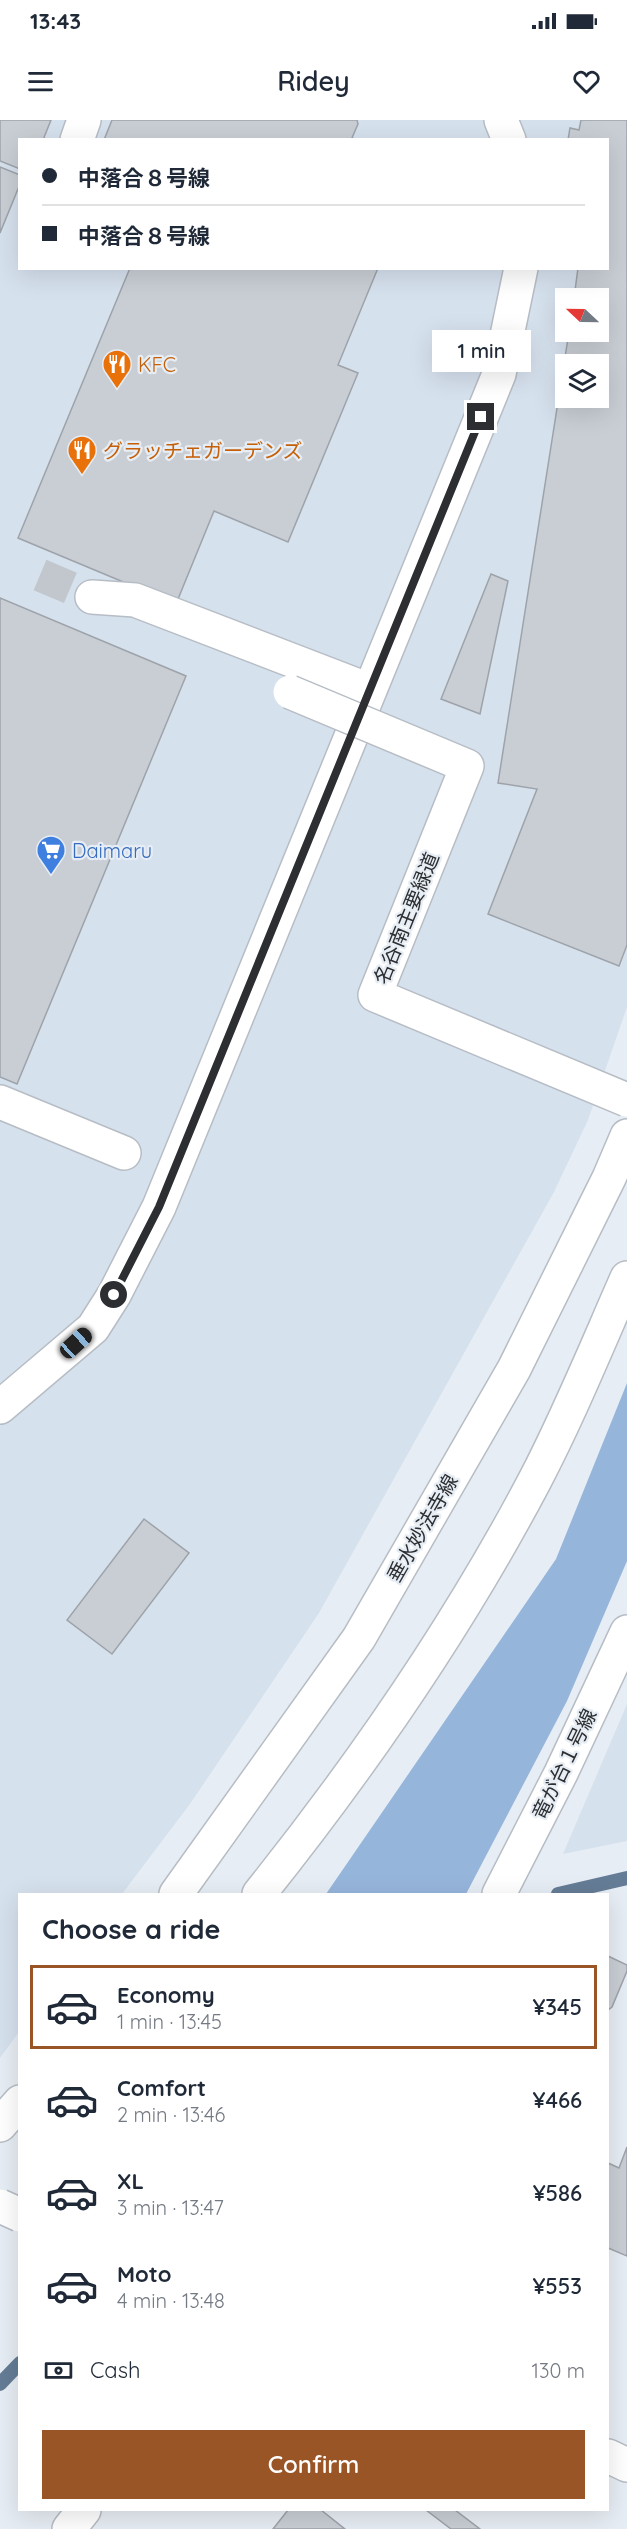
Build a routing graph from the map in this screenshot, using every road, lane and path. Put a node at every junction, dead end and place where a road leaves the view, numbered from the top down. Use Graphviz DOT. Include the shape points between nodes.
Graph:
graph roads {
  1 [pos="84,120"];
  2 [pos="501,120"];
  3 [pos="77,138"];
  4 [pos="507,138"];
  5 [pos="521,270"];
  6 [pos="92,597"];
  7 [pos="369,690"];
  8 [pos="290,692"];
  9 [pos="627,1100"];
  10 [pos="0,1102"];
  11 [pos="627,1136"];
  12 [pos="124,1153"];
  13 [pos="627,1278"];
  14 [pos="0,1407"];
  15 [pos="627,1632"];
  16 [pos="177,1893"];
  17 [pos="260,1893"];
  18 [pos="500,1893"];
  19 [pos="18,2104"];
  20 [pos="0,2126"];
  21 [pos="18,2195"];
  22 [pos="0,2206"];
  23 [pos="18,2214"];
  24 [pos="0,2217"];
  25 [pos="609,2457"];
  26 [pos="627,2465"];
  27 [pos="83,2511"];
  28 [pos="69,2529"];
  1 -- 3 [label="street"];
  2 -- 4 [label="street"];
  5 -- 7 [label="street" via="499,374"];
  6 -- 7 [label="street" via="135,600"];
  7 -- 14 [label="street" via="159,1207 114,1295 93,1328"];
  8 -- 9 [label="street, 名谷南主要緑道, bridge" via="467,766 375,995"];
  10 -- 12 [label="street"];
  11 -- 16 [label="street, 垂水妙法寺線" via="514,1369 359,1638"];
  13 -- 17 [label="street" via="536,1478 449,1631 356,1770"];
  15 -- 18 [label="street, 竜が台１号線"];
  19 -- 20 [label="street"];
  21 -- 24 [label="street"];
  22 -- 23 [label="street, bridge"];
  25 -- 26 [label="street"];
  27 -- 28 [label="street"];
}
